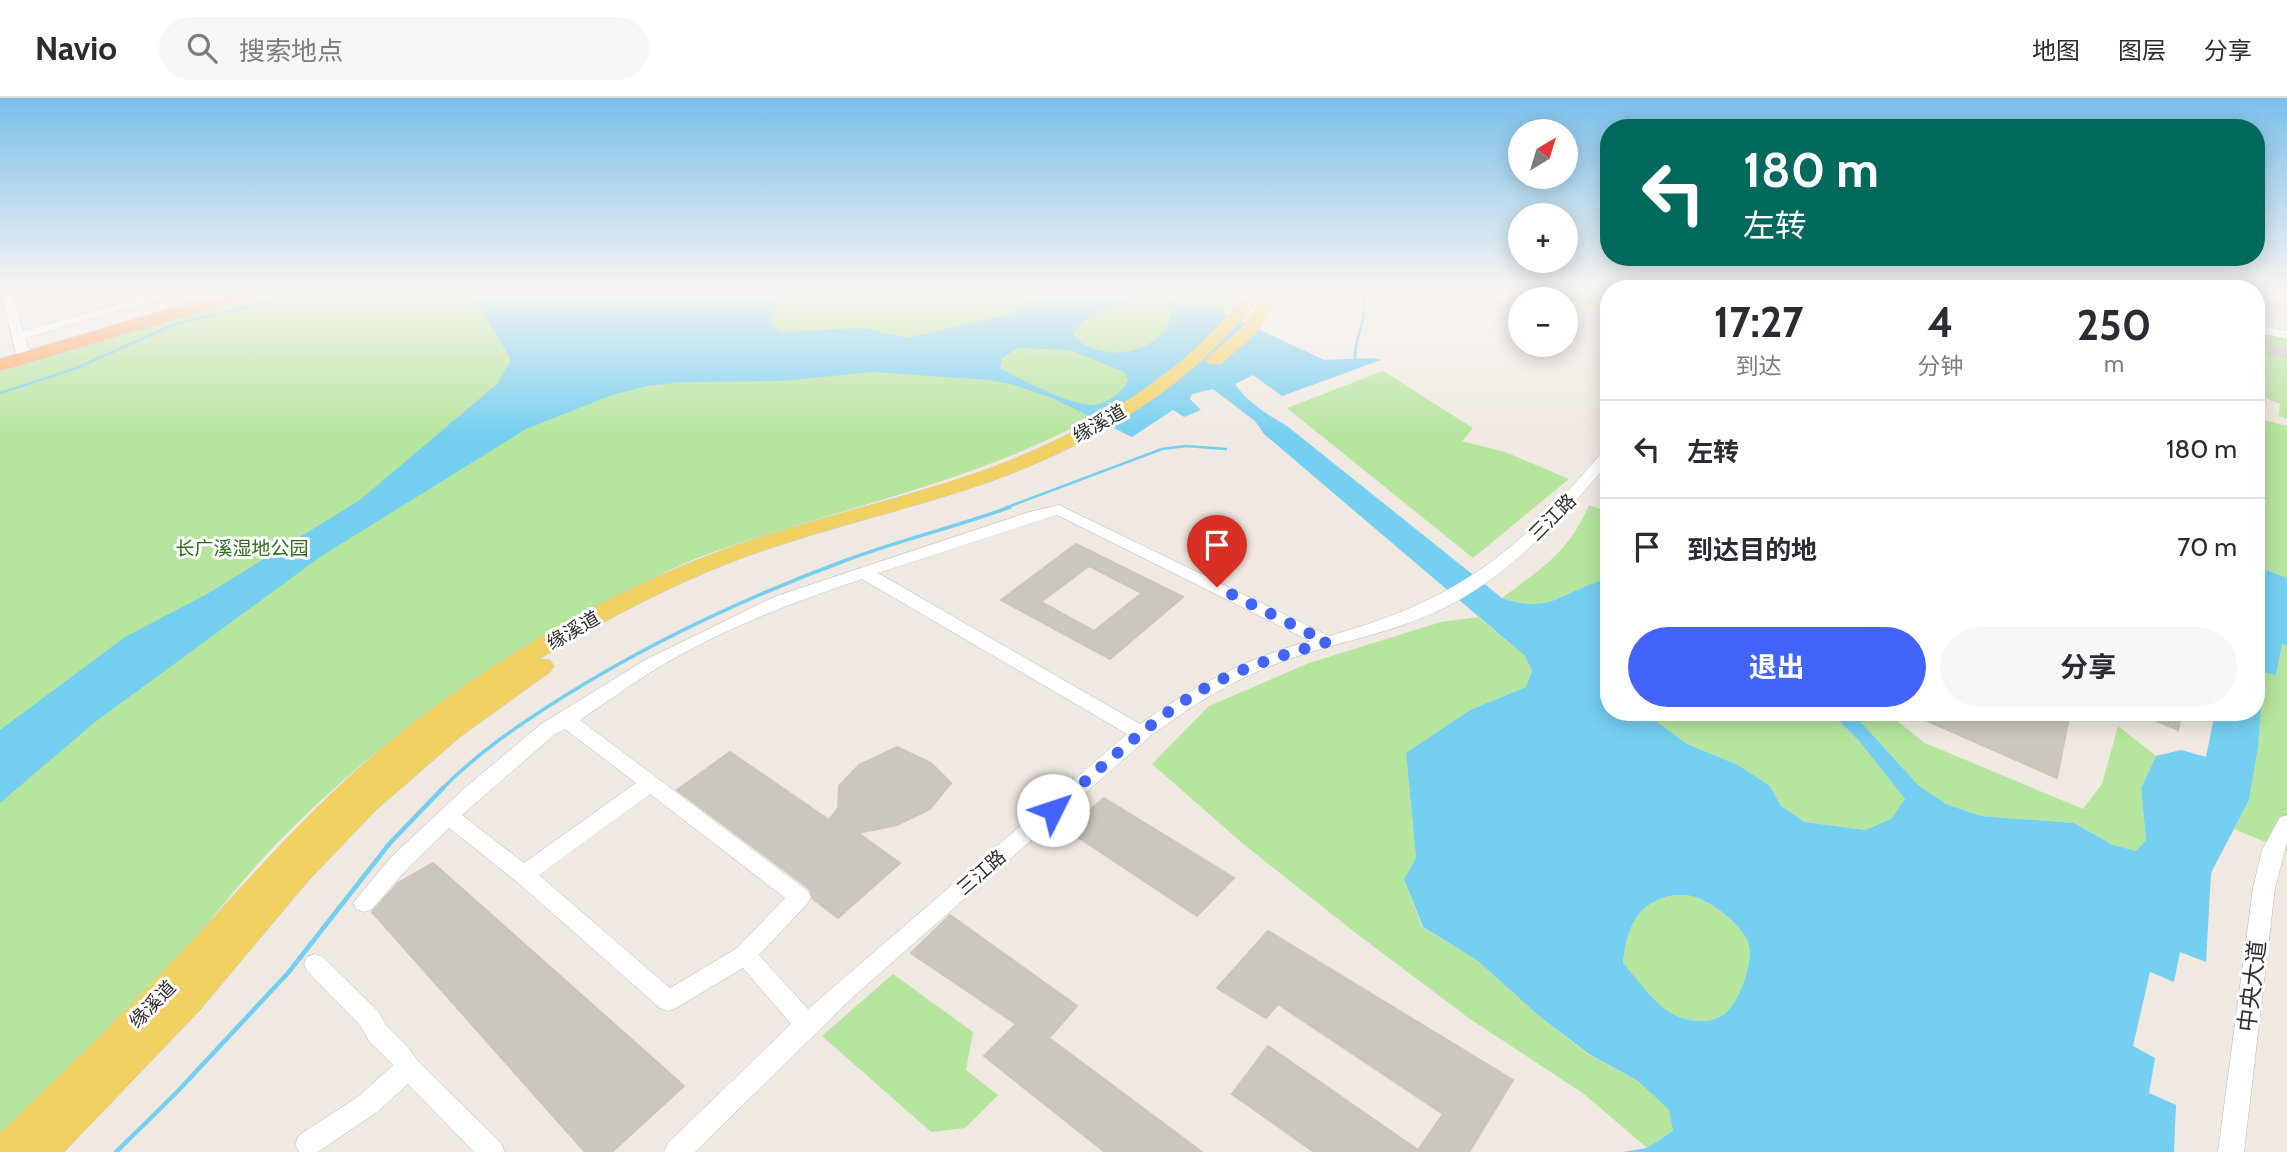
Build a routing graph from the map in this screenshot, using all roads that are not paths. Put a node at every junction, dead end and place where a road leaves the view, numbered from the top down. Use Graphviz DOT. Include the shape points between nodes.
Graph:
graph roads {
  1 [pos="19,338"];
  2 [pos="41,338"];
  3 [pos="48,338"];
  4 [pos="86,338"];
  5 [pos="1239,338"];
  6 [pos="21,345"];
  7 [pos="0,363"];
  8 [pos="1104,428"];
  9 [pos="1600,463"];
  10 [pos="865,573"];
  11 [pos="1327,642"];
  12 [pos="566,720"];
  13 [pos="1142,733"];
  14 [pos="651,783"];
  15 [pos="448,816"];
  16 [pos="2287,823"];
  17 [pos="524,875"];
  18 [pos="364,903"];
  19 [pos="745,955"];
  20 [pos="316,964"];
  21 [pos="806,1024"];
  22 [pos="408,1068"];
  23 [pos="308,1144"];
  24 [pos="4,1152"];
  25 [pos="41,1152"];
  26 [pos="492,1152"];
  27 [pos="677,1152"];
  28 [pos="2231,1152"];
  1 -- 6 [label="street"];
  2 -- 6 [label="street"];
  3 -- 6 [label="highway"];
  4 -- 7 [label="highway"];
  5 -- 8 [label="main road, 缘溪道" via="1178,391"];
  6 -- 7 [label="highway"];
  8 -- 24 [label="main road, 缘溪道" via="981,478 763,544 661,584 574,629 484,685 369,774 301,839 158,998"];
  8 -- 25 [label="main road, 缘溪道" via="1017,478 729,571 629,615 521,679 409,763 362,807 189,999"];
  9 -- 11 [label="street, 三江路" via="1546,524 1489,573 1439,604 1402,620"];
  10 -- 11 [label="street" via="1059,510"];
  10 -- 12 [label="street" via="782,600 723,627 652,664"];
  10 -- 13 [label="street"];
  11 -- 13 [label="street, 三江路" via="1275,657 1230,677 1188,698"];
  12 -- 14 [label="street"];
  12 -- 15 [label="street" via="548,729"];
  13 -- 21 [label="street, 三江路"];
  14 -- 17 [label="street"];
  14 -- 19 [label="street" via="800,897"];
  15 -- 17 [label="street"];
  15 -- 18 [label="street"];
  16 -- 28 [label="street, 中央大道" via="2273,850 2264,888"];
  17 -- 19 [label="street" via="668,1001"];
  19 -- 21 [label="street"];
  20 -- 22 [label="street" via="370,1019 372,1030 404,1057"];
  21 -- 27 [label="street, 三江路"];
  22 -- 23 [label="street" via="368,1104"];
  22 -- 26 [label="street"];
}
